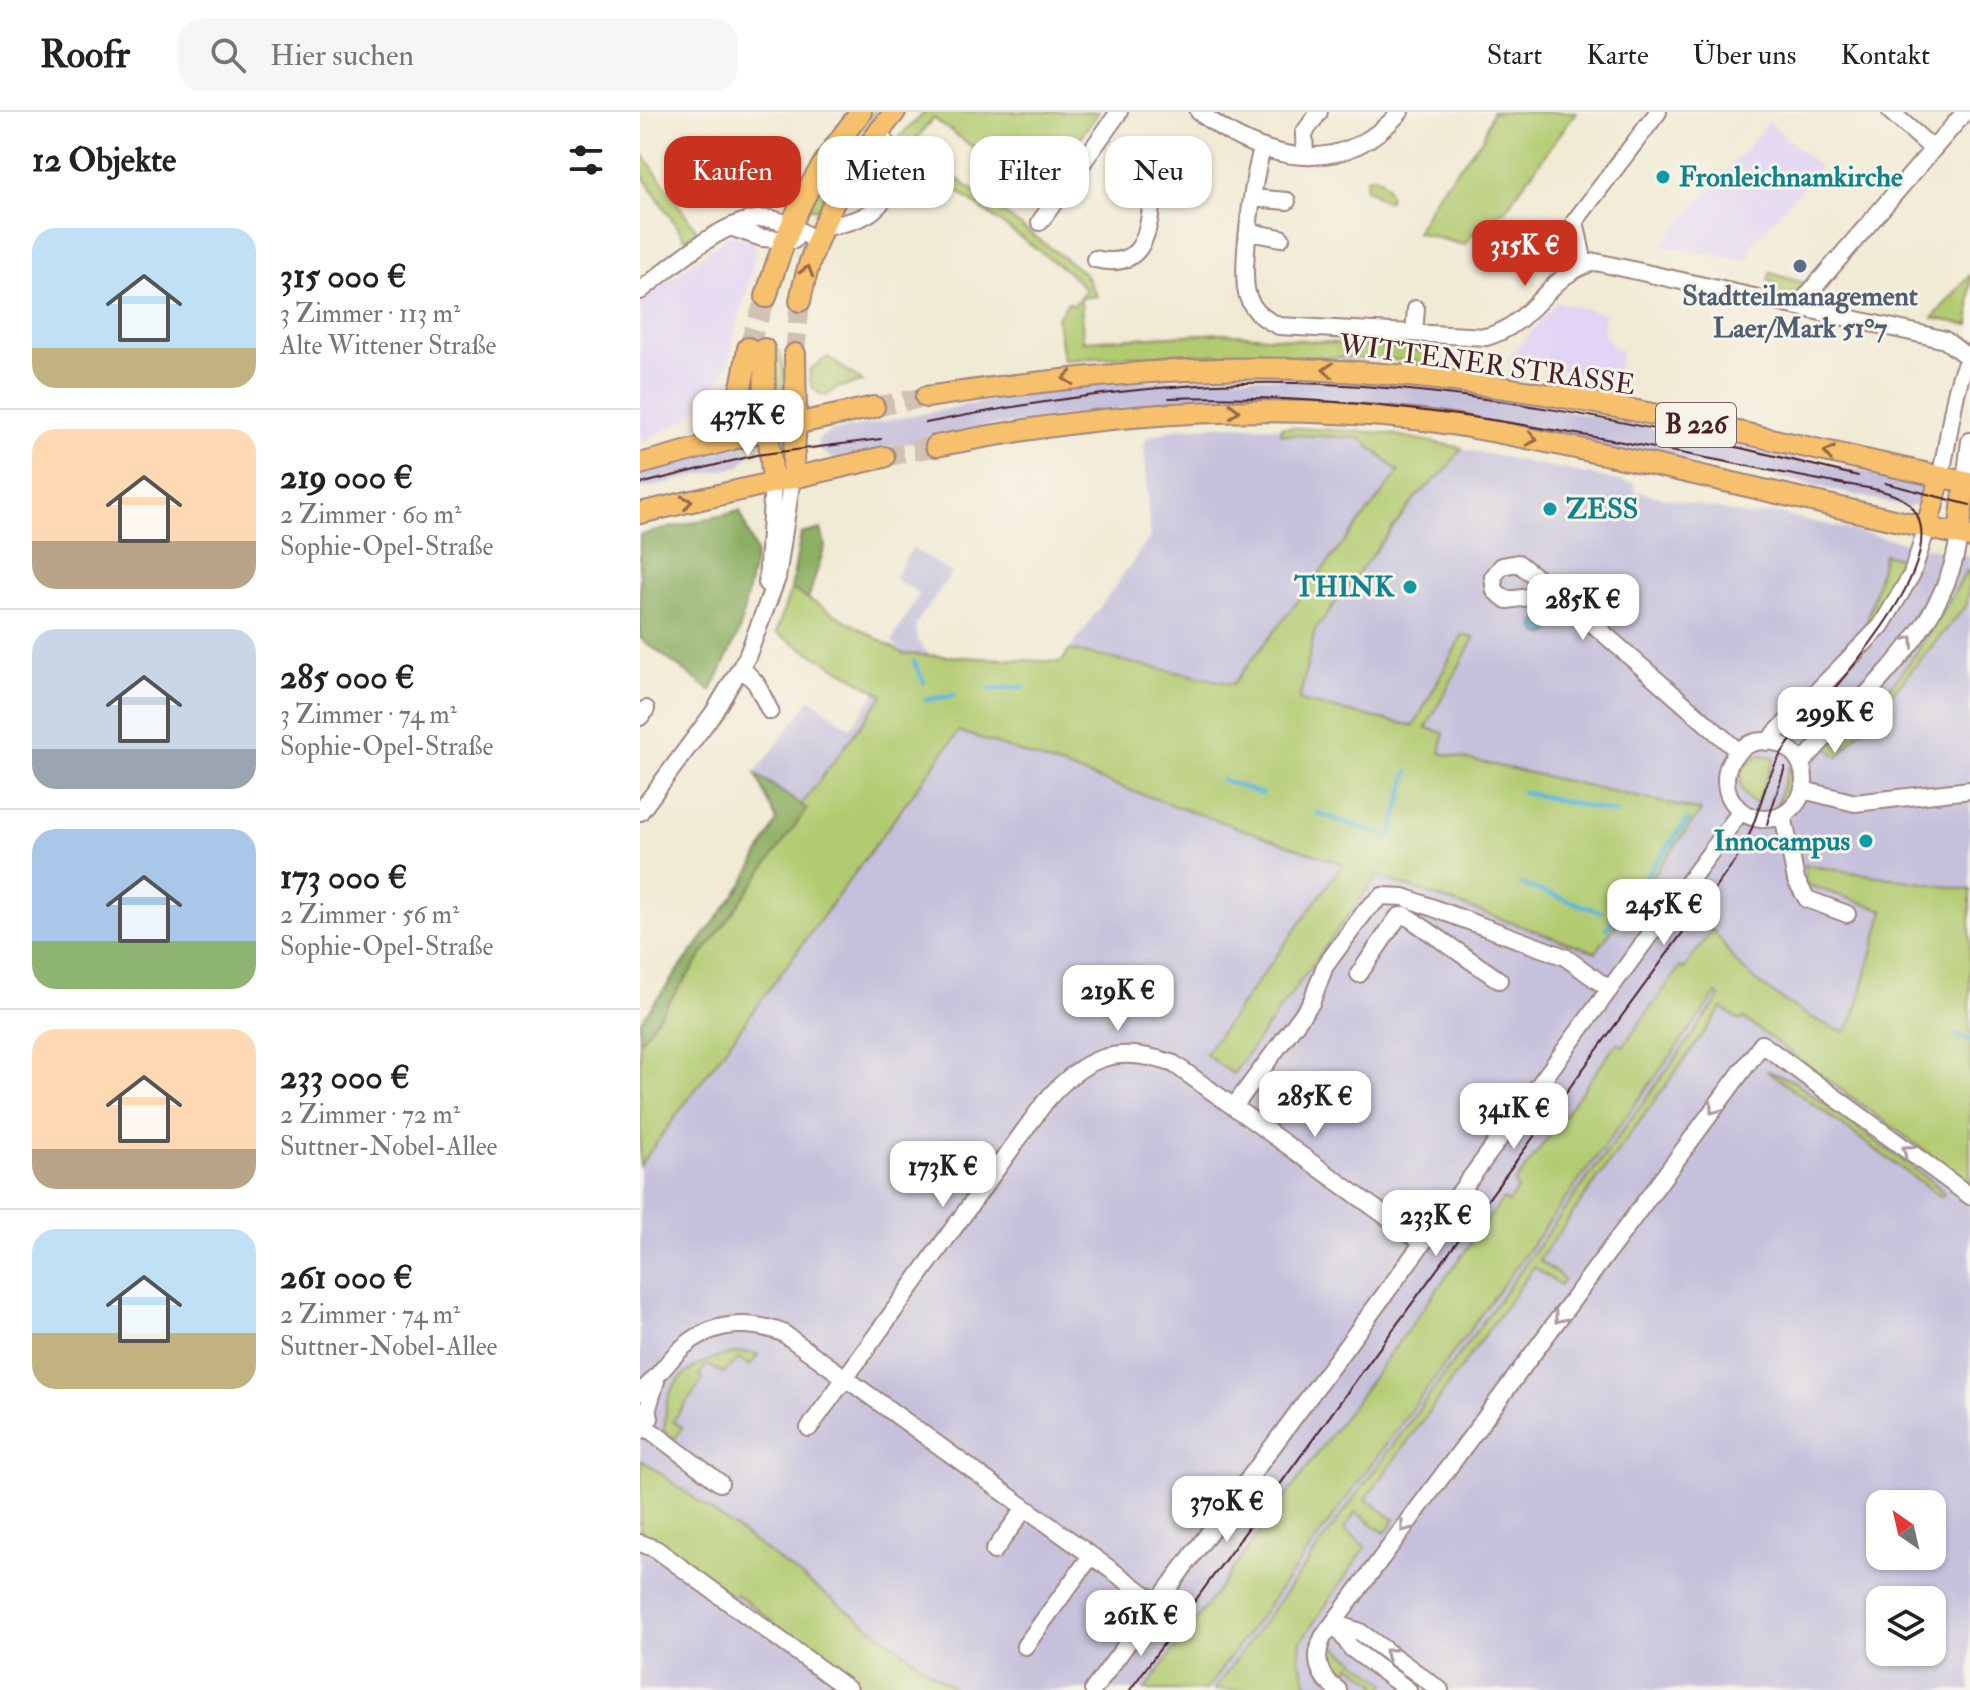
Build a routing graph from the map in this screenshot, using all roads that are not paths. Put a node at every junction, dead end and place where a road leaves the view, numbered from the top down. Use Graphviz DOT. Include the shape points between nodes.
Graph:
graph roads {
  1 [pos="861,112"];
  2 [pos="895,112"];
  3 [pos="1119,112"];
  4 [pos="1199,112"];
  5 [pos="1319,112"];
  6 [pos="1400,112"];
  7 [pos="1891,112"];
  8 [pos="1965,112"];
  9 [pos="1653,114"];
  10 [pos="879,131"];
  11 [pos="1262,149"];
  12 [pos="1933,149"];
  13 [pos="1089,153"];
  14 [pos="1305,156"];
  15 [pos="1253,198"];
  16 [pos="1287,201"];
  17 [pos="1050,208"];
  18 [pos="1151,208"];
  19 [pos="1040,222"];
  20 [pos="785,232"];
  21 [pos="1249,232"];
  22 [pos="819,234"];
  23 [pos="1281,238"];
  24 [pos="1095,259"];
  25 [pos="1584,264"];
  26 [pos="640,291"];
  27 [pos="766,297"];
  28 [pos="800,301"];
  29 [pos="1798,306"];
  30 [pos="1416,309"];
  31 [pos="1414,333"];
  32 [pos="795,354"];
  33 [pos="1969,358"];
  34 [pos="926,397"];
  35 [pos="874,407"];
  36 [pos="796,423"];
  37 [pos="767,430"];
  38 [pos="1970,441"];
  39 [pos="705,446"];
  40 [pos="936,446"];
  41 [pos="884,457"];
  42 [pos="640,464"];
  43 [pos="1940,477"];
  44 [pos="782,479"];
  45 [pos="1968,483"];
  46 [pos="640,513"];
  47 [pos="1927,527"];
  48 [pos="1965,536"];
  49 [pos="1549,589"];
  50 [pos="741,667"];
  51 [pos="770,711"];
  52 [pos="1767,742"];
  53 [pos="1739,752"];
  54 [pos="1801,764"];
  55 [pos="1803,790"];
  56 [pos="1970,790"];
  57 [pos="642,803"];
  58 [pos="1741,811"];
  59 [pos="1783,815"];
  60 [pos="1847,914"];
  61 [pos="1458,919"];
  62 [pos="1444,939"];
  63 [pos="1359,974"];
  64 [pos="1499,980"];
  65 [pos="1609,989"];
  66 [pos="1235,1105"];
  67 [pos="1970,1196"];
  68 [pos="1422,1242"];
  69 [pos="846,1376"];
  70 [pos="656,1381"];
  71 [pos="640,1392"];
  72 [pos="644,1404"];
  73 [pos="809,1428"];
  74 [pos="643,1429"];
  75 [pos="720,1483"];
  76 [pos="1025,1508"];
  77 [pos="640,1543"];
  78 [pos="994,1551"];
  79 [pos="1091,1556"];
  80 [pos="1157,1603"];
  81 [pos="1334,1623"];
  82 [pos="1025,1646"];
  83 [pos="1332,1688"];
  84 [pos="849,1690"];
  85 [pos="1093,1690"];
  86 [pos="1408,1690"];
  87 [pos="1440,1690"];
  1 -- 20 [label="main road" via="816,174"];
  2 -- 10 [label="main road"];
  3 -- 13 [label="street"];
  4 -- 11 [label="street" via="1235,138"];
  5 -- 14 [label="street" via="1304,133"];
  6 -- 14 [label="street" via="1358,144"];
  7 -- 12 [label="street"];
  8 -- 12 [label="street"];
  9 -- 25 [label="street" via="1577,212"];
  10 -- 22 [label="main road"];
  10 -- 22 [label="street" via="902,173 865,219"];
  11 -- 14 [label="street"];
  11 -- 15 [label="street"];
  12 -- 29 [label="street"];
  15 -- 16 [label="street"];
  15 -- 21 [label="street"];
  17 -- 19 [label="street"];
  18 -- 24 [label="street" via="1148,234 1132,256 1109,262"];
  20 -- 22 [label="street"];
  20 -- 26 [label="street" via="760,218 730,227"];
  20 -- 27 [label="main road"];
  21 -- 23 [label="street"];
  21 -- 31 [label="street" via="1245,288 1264,319 1279,326"];
  28 -- 22 [label="main road, one-way"];
  25 -- 29 [label="street" via="1621,265"];
  25 -- 31 [label="street" via="1563,276 1531,312 1503,332 1486,337"];
  29 -- 33 [label="street" via="1945,340"];
  30 -- 31 [label="street"];
  32 -- 36 [label="main road"];
  33 -- 43 [label="street" via="1961,373"];
  43 -- 34 [label="main road, WITTENER STRASSE / B 226, one-way" via="1588,403 1406,376 1248,368 1147,371"];
  35 -- 36 [label="main road"];
  36 -- 37 [label="main road"];
  36 -- 44 [label="main road"];
  37 -- 39 [label="main road"];
  37 -- 39 [label="main road" via="756,348 734,412"];
  37 -- 44 [label="main road"];
  38 -- 45 [label="street"];
  39 -- 42 [label="main road"];
  40 -- 47 [label="main road, B 226, one-way" via="1082,421 1156,415 1286,411 1387,417 1512,435"];
  41 -- 44 [label="main road"];
  43 -- 45 [label="main road, WITTENER STRASSE / B 226"];
  43 -- 47 [label="main road"];
  46 -- 44 [label="main road, one-way"];
  44 -- 50 [label="street" via="777,578"];
  45 -- 48 [label="main road"];
  47 -- 48 [label="main road, B 226"];
  47 -- 52 [label="street" via="1912,574 1886,619"];
  54 -- 48 [label="street, one-way" via="1877,683 1919,628 1956,563"];
  49 -- 53 [label="street"];
  50 -- 51 [label="street"];
  50 -- 57 [label="street" via="714,712"];
  52 -- 53 [label="street"];
  52 -- 54 [label="street" via="1785,747"];
  53 -- 58 [label="street" via="1726,779"];
  54 -- 55 [label="street"];
  55 -- 56 [label="street" via="1855,803"];
  55 -- 59 [label="street"];
  58 -- 59 [label="street" via="1757,819"];
  58 -- 65 [label="street"];
  59 -- 60 [label="street" via="1796,880 1807,899"];
  61 -- 62 [label="street"];
  61 -- 65 [label="street" via="1565,957"];
  61 -- 66 [label="street" via="1404,897 1382,896 1325,966 1311,1003"];
  62 -- 63 [label="street" via="1412,916 1398,917"];
  62 -- 64 [label="street"];
  65 -- 68 [label="street"];
  66 -- 68 [label="street"];
  66 -- 69 [label="street" via="1174,1064 1146,1054 1116,1053 1088,1063 1062,1081"];
  67 -- 81 [label="street, one-way" via="1762,1044"];
  68 -- 80 [label="street"];
  69 -- 70 [label="street" via="783,1333 745,1324 709,1330 691,1340"];
  69 -- 73 [label="street"];
  69 -- 76 [label="street"];
  70 -- 71 [label="street"];
  70 -- 72 [label="street"];
  72 -- 74 [label="street" via="650,1418"];
  74 -- 75 [label="street"];
  76 -- 78 [label="street"];
  76 -- 79 [label="street"];
  77 -- 84 [label="street" via="656,1549"];
  79 -- 80 [label="street"];
  79 -- 82 [label="street"];
  80 -- 85 [label="street"];
  81 -- 83 [label="street" via="1317,1660"];
  81 -- 86 [label="street" via="1351,1648"];
  87 -- 81 [label="street, one-way" via="1360,1632"];
}
